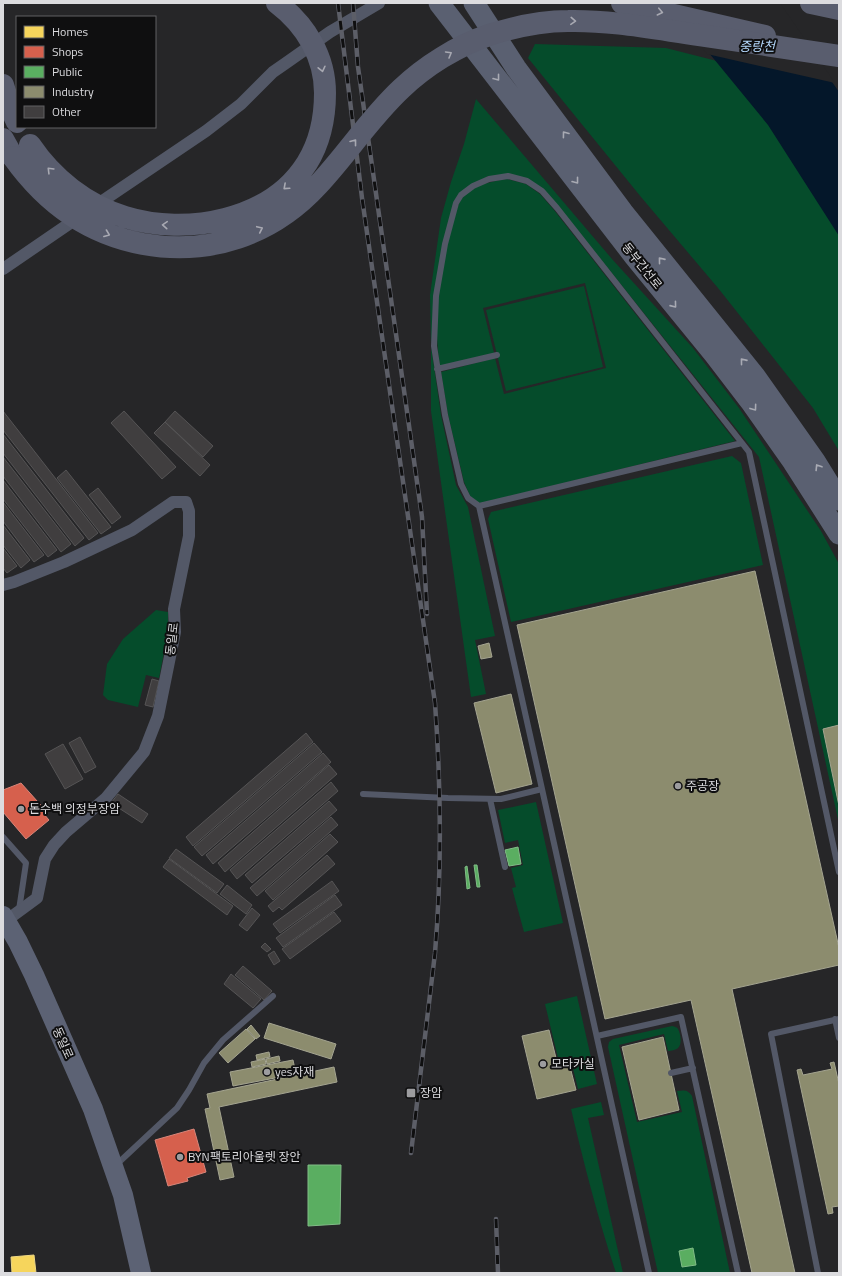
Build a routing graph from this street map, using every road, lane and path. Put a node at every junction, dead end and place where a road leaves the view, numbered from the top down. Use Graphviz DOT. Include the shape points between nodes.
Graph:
graph roads {
  1 [pos="277,3"];
  2 [pos="379,3"];
  3 [pos="439,3"];
  4 [pos="474,3"];
  5 [pos="622,3"];
  6 [pos="811,3"];
  7 [pos="839,9"];
  8 [pos="839,54"];
  9 [pos="3,85"];
  10 [pos="16,120"];
  11 [pos="16,142"];
  12 [pos="3,269"];
  13 [pos="497,355"];
  14 [pos="438,369"];
  15 [pos="742,443"];
  16 [pos="839,500"];
  17 [pos="479,506"];
  18 [pos="839,534"];
  19 [pos="3,585"];
  20 [pos="542,789"];
  21 [pos="363,794"];
  22 [pos="490,799"];
  23 [pos="3,837"];
  24 [pos="505,867"];
  25 [pos="839,872"];
  26 [pos="8,918"];
  27 [pos="273,996"];
  28 [pos="837,1019"];
  29 [pos="598,1036"];
  30 [pos="839,1038"];
  31 [pos="693,1068"];
  32 [pos="671,1073"];
  33 [pos="114,1168"];
  34 [pos="138,1272"];
  35 [pos="649,1273"];
  36 [pos="738,1273"];
  37 [pos="818,1273"];
  1 -- 11 [label="highway, one-way, bridge" via="300,26 314,45 322,68 324,115 319,136 306,164 290,183 262,204 232,217 191,225 158,225 135,220 106,210 79,195"];
  2 -- 12 [label="street" via="330,32 273,72 241,104 206,131"];
  3 -- 18 [label="highway, 동부간선로, one-way" via="634,256 750,401"];
  16 -- 4 [label="highway, 동부간선로, one-way" via="815,461 754,376 623,212 516,68"];
  5 -- 8 [label="highway, one-way"];
  6 -- 7 [label="highway"];
  11 -- 8 [label="highway, one-way, bridge" via="30,180 63,210 95,229 117,238 149,245 173,248 204,246 247,235 282,217 319,185 371,121 412,79 462,47 504,31 554,22 608,23"];
  9 -- 10 [label="highway"];
  13 -- 14 [label="lane"];
  14 -- 15 [label="lane" via="434,346 436,296 445,244 456,203 461,195 473,186 489,179 508,176 527,181 542,191 557,208"];
  14 -- 17 [label="lane" via="444,415 460,484 468,498"];
  15 -- 17 [label="lane"];
  15 -- 25 [label="lane" via="748,452"];
  17 -- 20 [label="lane"];
  19 -- 26 [label="street, 동일로" via="64,562 132,530 173,502 186,502 189,511 189,536 174,609 175,632 158,716 144,752 106,798 54,845 45,859 37,898"];
  20 -- 22 [label="lane" via="501,799"];
  20 -- 29 [label="lane"];
  21 -- 22 [label="lane"];
  22 -- 24 [label="lane"];
  23 -- 26 [label="lane" via="26,863"];
  26 -- 33 [label="main road, 동일로" via="93,1109"];
  27 -- 33 [label="lane" via="223,1040 204,1063 176,1108"];
  28 -- 30 [label="lane"];
  28 -- 37 [label="lane" via="771,1034"];
  29 -- 31 [label="lane" via="681,1017"];
  29 -- 35 [label="lane"];
  31 -- 32 [label="lane"];
  31 -- 36 [label="lane"];
  33 -- 34 [label="main road, 동일로" via="123,1195"];
}
